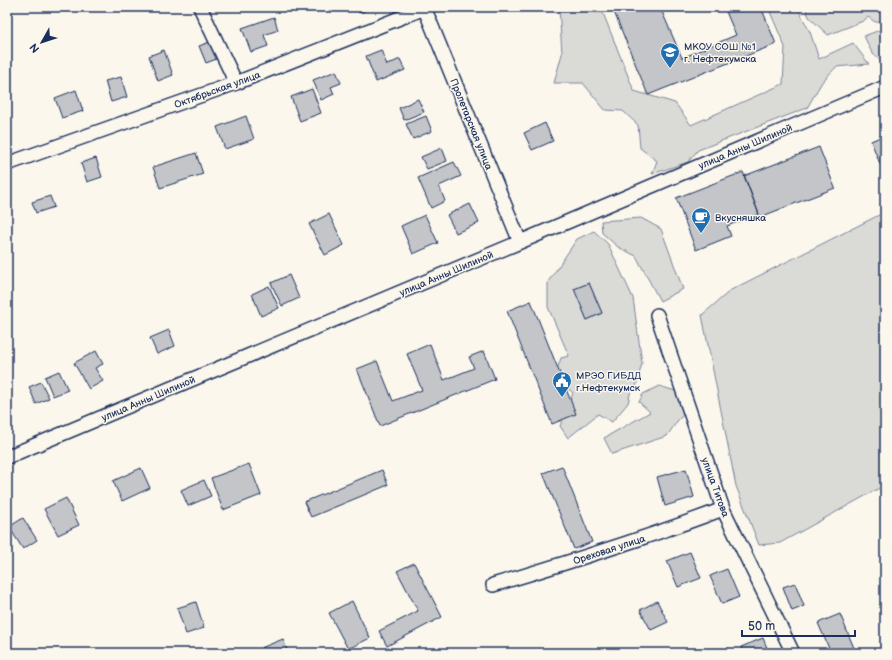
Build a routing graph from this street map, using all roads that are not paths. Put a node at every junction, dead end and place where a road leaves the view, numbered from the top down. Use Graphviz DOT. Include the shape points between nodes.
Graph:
graph roads {
  1 [pos="200,7"];
  2 [pos="425,8"];
  3 [pos="236,83"];
  4 [pos="885,86"];
  5 [pos="7,164"];
  6 [pos="520,242"];
  7 [pos="657,315"];
  8 [pos="7,457"];
  9 [pos="723,508"];
  10 [pos="493,585"];
  11 [pos="793,653"];
  1 -- 3 [label="street"];
  2 -- 3 [label="street, Октябрьская улица"];
  2 -- 6 [label="street, Пролетарская улица"];
  3 -- 5 [label="street, Октябрьская улица"];
  4 -- 6 [label="street, улица Анны Шилиной"];
  6 -- 8 [label="street, улица Анны Шилиной"];
  7 -- 9 [label="street, улица Титова"];
  9 -- 10 [label="street, Ореховая улица" via="596,554"];
  9 -- 11 [label="street, улица Титова"];
}
